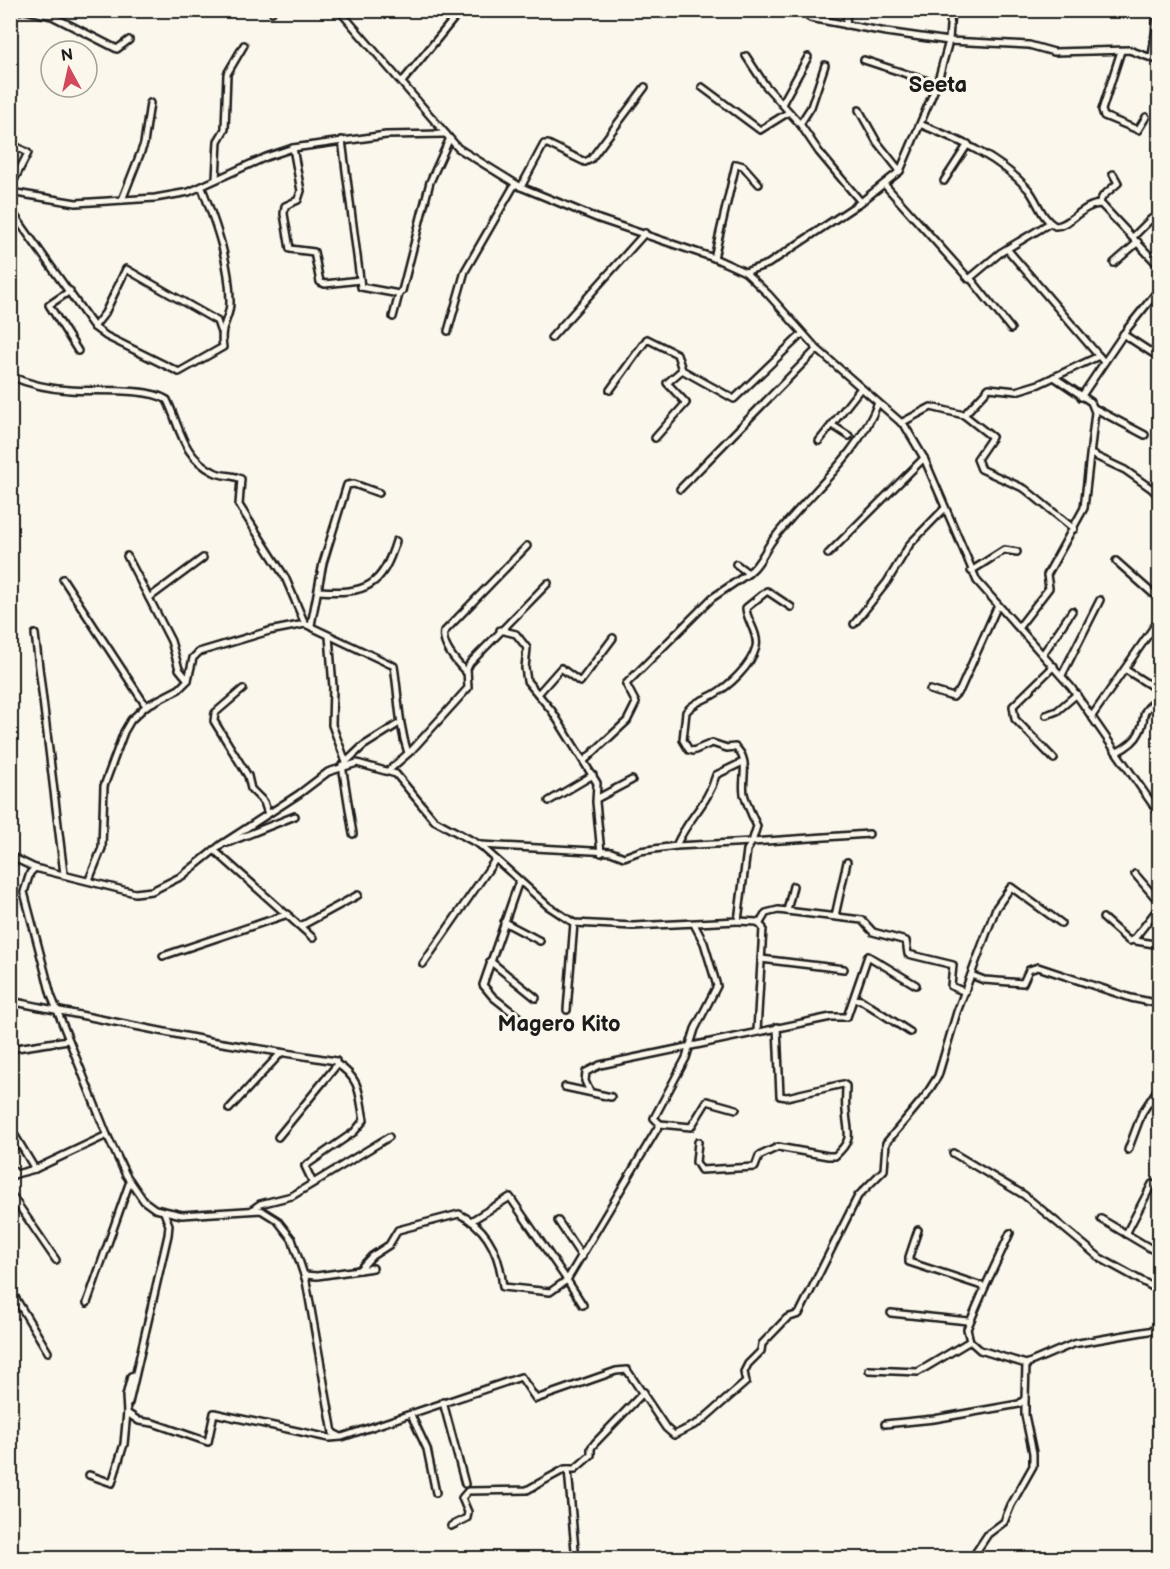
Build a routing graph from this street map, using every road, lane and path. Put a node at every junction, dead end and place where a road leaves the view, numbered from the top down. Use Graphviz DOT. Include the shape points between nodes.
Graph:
graph roads {
  1 [pos="24,10"];
  2 [pos="339,10"];
  3 [pos="461,10"];
  4 [pos="847,10"];
  5 [pos="951,10"];
  6 [pos="1158,10"];
  7 [pos="10,12"];
  8 [pos="810,18"];
  9 [pos="846,25"];
  10 [pos="129,39"];
  11 [pos="949,41"];
  12 [pos="244,45"];
  13 [pos="1121,51"];
  14 [pos="746,56"];
  15 [pos="808,57"];
  16 [pos="1152,57"];
  17 [pos="864,60"];
  18 [pos="1160,61"];
  19 [pos="825,65"];
  20 [pos="402,82"];
  21 [pos="938,84"];
  22 [pos="645,87"];
  23 [pos="702,87"];
  24 [pos="150,103"];
  25 [pos="782,104"];
  26 [pos="858,110"];
  27 [pos="789,112"];
  28 [pos="1146,117"];
  29 [pos="800,123"];
  30 [pos="922,125"];
  31 [pos="446,134"];
  32 [pos="342,140"];
  33 [pos="449,140"];
  34 [pos="10,142"];
  35 [pos="968,144"];
  36 [pos="293,148"];
  37 [pos="900,171"];
  38 [pos="1113,174"];
  39 [pos="216,179"];
  40 [pos="944,181"];
  41 [pos="759,184"];
  42 [pos="884,184"];
  43 [pos="518,186"];
  44 [pos="10,188"];
  45 [pos="202,188"];
  46 [pos="10,192"];
  47 [pos="122,200"];
  48 [pos="861,202"];
  49 [pos="1099,203"];
  50 [pos="10,209"];
  51 [pos="1151,219"];
  52 [pos="1050,224"];
  53 [pos="645,233"];
  54 [pos="1133,237"];
  55 [pos="1138,242"];
  56 [pos="1007,249"];
  57 [pos="714,258"];
  58 [pos="1114,262"];
  59 [pos="1160,267"];
  60 [pos="745,272"];
  61 [pos="971,279"];
  62 [pos="360,280"];
  63 [pos="1160,288"];
  64 [pos="70,291"];
  65 [pos="399,294"];
  66 [pos="393,317"];
  67 [pos="94,327"];
  68 [pos="1011,328"];
  69 [pos="220,331"];
  70 [pos="448,331"];
  71 [pos="802,334"];
  72 [pos="1123,334"];
  73 [pos="551,338"];
  74 [pos="817,349"];
  75 [pos="78,351"];
  76 [pos="1100,356"];
  77 [pos="1160,358"];
  78 [pos="1104,362"];
  79 [pos="682,370"];
  80 [pos="10,376"];
  81 [pos="1054,377"];
  82 [pos="861,388"];
  83 [pos="610,390"];
  84 [pos="1081,396"];
  85 [pos="878,403"];
  86 [pos="1094,408"];
  87 [pos="964,415"];
  88 [pos="901,423"];
  89 [pos="832,425"];
  90 [pos="1145,435"];
  91 [pos="849,436"];
  92 [pos="655,438"];
  93 [pos="819,441"];
  94 [pos="1091,454"];
  95 [pos="924,458"];
  96 [pos="1160,479"];
  97 [pos="680,489"];
  98 [pos="1152,489"];
  99 [pos="379,493"];
  100 [pos="1160,498"];
  101 [pos="945,508"];
  102 [pos="1074,529"];
  103 [pos="396,541"];
  104 [pos="527,546"];
  105 [pos="1017,552"];
  106 [pos="828,554"];
  107 [pos="127,556"];
  108 [pos="203,558"];
  109 [pos="1116,561"];
  110 [pos="736,564"];
  111 [pos="971,571"];
  112 [pos="749,573"];
  113 [pos="63,579"];
  114 [pos="548,583"];
  115 [pos="319,591"];
  116 [pos="149,598"];
  117 [pos="1100,600"];
  118 [pos="1160,600"];
  119 [pos="998,604"];
  120 [pos="791,607"];
  121 [pos="1072,611"];
  122 [pos="1160,618"];
  123 [pos="509,622"];
  124 [pos="854,624"];
  125 [pos="308,625"];
  126 [pos="1019,627"];
  127 [pos="500,630"];
  128 [pos="35,634"];
  129 [pos="516,634"];
  130 [pos="329,636"];
  131 [pos="613,638"];
  132 [pos="1043,654"];
  133 [pos="1054,666"];
  134 [pos="1126,670"];
  135 [pos="467,673"];
  136 [pos="1062,675"];
  137 [pos="188,680"];
  138 [pos="1153,687"];
  139 [pos="243,689"];
  140 [pos="930,690"];
  141 [pos="538,694"];
  142 [pos="1077,694"];
  143 [pos="1160,698"];
  144 [pos="146,706"];
  145 [pos="1046,715"];
  146 [pos="1092,716"];
  147 [pos="398,724"];
  148 [pos="1117,752"];
  149 [pos="408,753"];
  150 [pos="1053,759"];
  151 [pos="584,761"];
  152 [pos="743,762"];
  153 [pos="344,764"];
  154 [pos="388,771"];
  155 [pos="593,775"];
  156 [pos="632,780"];
  157 [pos="598,798"];
  158 [pos="549,801"];
  159 [pos="268,814"];
  160 [pos="1160,815"];
  161 [pos="295,816"];
  162 [pos="353,834"];
  163 [pos="869,834"];
  164 [pos="752,842"];
  165 [pos="222,844"];
  166 [pos="480,845"];
  167 [pos="676,846"];
  168 [pos="214,850"];
  169 [pos="601,853"];
  170 [pos="10,856"];
  171 [pos="495,860"];
  172 [pos="847,862"];
  173 [pos="35,868"];
  174 [pos="64,874"];
  175 [pos="1135,874"];
  176 [pos="89,880"];
  177 [pos="519,881"];
  178 [pos="793,886"];
  179 [pos="358,895"];
  180 [pos="1160,904"];
  181 [pos="787,911"];
  182 [pos="288,914"];
  183 [pos="835,916"];
  184 [pos="1103,918"];
  185 [pos="738,921"];
  186 [pos="504,922"];
  187 [pos="574,923"];
  188 [pos="760,923"];
  189 [pos="1061,923"];
  190 [pos="694,924"];
  191 [pos="301,926"];
  192 [pos="313,938"];
  193 [pos="1135,940"];
  194 [pos="540,941"];
  195 [pos="1160,945"];
  196 [pos="163,956"];
  197 [pos="761,959"];
  198 [pos="490,961"];
  199 [pos="423,964"];
  200 [pos="844,969"];
  201 [pos="971,975"];
  202 [pos="916,984"];
  203 [pos="965,992"];
  204 [pos="536,998"];
  205 [pos="854,999"];
  206 [pos="10,1001"];
  207 [pos="1160,1004"];
  208 [pos="58,1010"];
  209 [pos="567,1010"];
  210 [pos="777,1028"];
  211 [pos="535,1030"];
  212 [pos="757,1031"];
  213 [pos="910,1032"];
  214 [pos="68,1040"];
  215 [pos="692,1045"];
  216 [pos="10,1049"];
  217 [pos="281,1053"];
  218 [pos="337,1064"];
  219 [pos="1150,1083"];
  220 [pos="565,1087"];
  221 [pos="1159,1087"];
  222 [pos="590,1092"];
  223 [pos="612,1097"];
  224 [pos="230,1109"];
  225 [pos="736,1109"];
  226 [pos="660,1124"];
  227 [pos="14,1134"];
  228 [pos="107,1135"];
  229 [pos="278,1137"];
  230 [pos="389,1137"];
  231 [pos="698,1142"];
  232 [pos="1128,1150"];
  233 [pos="952,1153"];
  234 [pos="10,1167"];
  235 [pos="35,1169"];
  236 [pos="13,1176"];
  237 [pos="130,1181"];
  238 [pos="313,1183"];
  239 [pos="1152,1184"];
  240 [pos="10,1193"];
  241 [pos="253,1209"];
  242 [pos="164,1212"];
  243 [pos="1101,1219"];
  244 [pos="471,1221"];
  245 [pos="558,1221"];
  246 [pos="918,1230"];
  247 [pos="1010,1233"];
  248 [pos="1126,1234"];
  249 [pos="1160,1254"];
  250 [pos="582,1257"];
  251 [pos="56,1260"];
  252 [pos="373,1268"];
  253 [pos="359,1270"];
  254 [pos="304,1275"];
  255 [pos="567,1280"];
  256 [pos="985,1287"];
  257 [pos="10,1289"];
  258 [pos="1160,1290"];
  259 [pos="87,1303"];
  260 [pos="583,1305"];
  261 [pos="891,1313"];
  262 [pos="968,1321"];
  263 [pos="1160,1329"];
  264 [pos="970,1341"];
  265 [pos="48,1352"];
  266 [pos="1026,1364"];
  267 [pos="869,1370"];
  268 [pos="131,1376"];
  269 [pos="644,1392"];
  270 [pos="1025,1399"];
  271 [pos="444,1402"];
  272 [pos="127,1413"];
  273 [pos="411,1415"];
  274 [pos="885,1424"];
  275 [pos="331,1435"];
  276 [pos="568,1469"];
  277 [pos="88,1475"];
  278 [pos="465,1484"];
  279 [pos="436,1493"];
  280 [pos="451,1526"];
  281 [pos="575,1550"];
  282 [pos="972,1558"];
  1 -- 7 [label="street"];
  1 -- 10 [label="street" via="52,16 117,49"];
  2 -- 20 [label="street"];
  3 -- 20 [label="street"];
  4 -- 9 [label="street"];
  5 -- 11 [label="street"];
  6 -- 16 [label="street"];
  8 -- 9 [label="street"];
  9 -- 11 [label="street"];
  11 -- 13 [label="street" via="1029,45 1054,52"];
  11 -- 21 [label="street"];
  12 -- 39 [label="street" via="227,74 225,129 218,141"];
  13 -- 16 [label="street"];
  13 -- 28 [label="street" via="1102,110 1104,116 1138,130"];
  14 -- 25 [label="street"];
  15 -- 25 [label="street"];
  16 -- 18 [label="street"];
  17 -- 21 [label="street"];
  19 -- 29 [label="street" via="811,107"];
  20 -- 31 [label="street"];
  21 -- 30 [label="street"];
  22 -- 43 [label="street" via="591,159 583,161 544,144"];
  23 -- 27 [label="street" via="758,130"];
  24 -- 47 [label="street" via="144,144"];
  25 -- 27 [label="street"];
  26 -- 37 [label="street"];
  27 -- 29 [label="street"];
  29 -- 48 [label="street"];
  30 -- 35 [label="street"];
  30 -- 37 [label="street"];
  31 -- 32 [label="street"];
  31 -- 33 [label="street"];
  32 -- 36 [label="street"];
  32 -- 62 [label="street"];
  33 -- 43 [label="street"];
  33 -- 65 [label="street" via="431,178"];
  34 -- 44 [label="street" via="28,153"];
  35 -- 40 [label="street"];
  35 -- 52 [label="street" via="1029,190"];
  36 -- 39 [label="street"];
  36 -- 62 [label="street" via="301,191 298,200 285,206 290,249 314,252 320,282"];
  37 -- 42 [label="street"];
  38 -- 49 [label="street" via="1118,183"];
  39 -- 45 [label="street"];
  41 -- 57 [label="street" via="743,166 736,164"];
  42 -- 48 [label="street"];
  42 -- 61 [label="street" via="964,276"];
  43 -- 53 [label="street" via="598,219"];
  43 -- 70 [label="street" via="465,270"];
  45 -- 47 [label="street"];
  45 -- 69 [label="street" via="229,278 228,314"];
  46 -- 47 [label="street" via="76,203"];
  48 -- 60 [label="street" via="768,264"];
  49 -- 52 [label="street" via="1060,227"];
  49 -- 54 [label="street"];
  50 -- 64 [label="street"];
  51 -- 54 [label="street"];
  52 -- 56 [label="street"];
  53 -- 57 [label="street"];
  53 -- 73 [label="street"];
  54 -- 55 [label="street"];
  55 -- 58 [label="street"];
  55 -- 59 [label="street"];
  56 -- 61 [label="street"];
  56 -- 76 [label="street"];
  57 -- 60 [label="street"];
  60 -- 71 [label="street"];
  61 -- 68 [label="street"];
  62 -- 65 [label="street" via="364,289"];
  63 -- 72 [label="street"];
  64 -- 67 [label="street"];
  64 -- 75 [label="street" via="49,305"];
  65 -- 66 [label="street"];
  67 -- 69 [label="street" via="179,372 223,347"];
  67 -- 69 [label="street" via="126,269 217,321"];
  71 -- 74 [label="street"];
  71 -- 79 [label="street" via="734,399"];
  72 -- 77 [label="street"];
  72 -- 78 [label="street"];
  74 -- 82 [label="street"];
  74 -- 97 [label="street"];
  76 -- 78 [label="street"];
  76 -- 81 [label="street"];
  78 -- 84 [label="street"];
  79 -- 83 [label="street" via="677,354 646,339"];
  79 -- 92 [label="street" via="667,383 686,403"];
  80 -- 125 [label="street" via="66,390 141,393 167,400 184,446 194,458 213,472 241,479 239,506 285,577"];
  81 -- 84 [label="street"];
  81 -- 87 [label="street" via="1016,391 989,388"];
  82 -- 85 [label="street"];
  82 -- 89 [label="street"];
  84 -- 86 [label="street"];
  85 -- 88 [label="street"];
  85 -- 112 [label="street" via="859,441 775,536"];
  86 -- 90 [label="street"];
  86 -- 94 [label="street"];
  87 -- 88 [label="street" via="931,407"];
  87 -- 102 [label="street" via="993,437 977,459 981,469 1025,489"];
  88 -- 95 [label="street"];
  89 -- 91 [label="street"];
  89 -- 93 [label="street"];
  94 -- 98 [label="street"];
  94 -- 102 [label="street" via="1084,508"];
  95 -- 101 [label="street"];
  95 -- 106 [label="street"];
  96 -- 98 [label="street"];
  98 -- 100 [label="street"];
  99 -- 115 [label="street" via="347,485 323,563"];
  101 -- 111 [label="street"];
  101 -- 124 [label="street" via="910,544"];
  102 -- 126 [label="street" via="1047,575 1049,588"];
  103 -- 115 [label="street" via="389,564 370,586 361,591"];
  104 -- 135 [label="street" via="444,632 446,646"];
  105 -- 111 [label="street" via="1004,550"];
  107 -- 116 [label="street"];
  108 -- 116 [label="street"];
  109 -- 118 [label="street"];
  110 -- 112 [label="street"];
  111 -- 119 [label="street"];
  112 -- 151 [label="street" via="712,598 626,684 636,703 627,721"];
  113 -- 144 [label="street"];
  114 -- 123 [label="street"];
  115 -- 125 [label="street"];
  116 -- 137 [label="street"];
  117 -- 136 [label="street"];
  119 -- 126 [label="street"];
  119 -- 140 [label="street" via="960,690 953,697"];
  120 -- 152 [label="street" via="767,591 748,606 745,610 756,643 752,654 732,682 686,712 683,740 689,750 712,743 735,747"];
  121 -- 132 [label="street"];
  122 -- 134 [label="street"];
  123 -- 127 [label="street"];
  123 -- 129 [label="street"];
  125 -- 130 [label="street"];
  125 -- 137 [label="street" via="269,631 199,652 193,658"];
  126 -- 132 [label="street"];
  127 -- 129 [label="street"];
  127 -- 135 [label="street" via="470,663"];
  128 -- 174 [label="street"];
  129 -- 141 [label="street" via="528,651 527,681"];
  130 -- 147 [label="street" via="393,666 398,688"];
  130 -- 153 [label="street" via="332,725"];
  131 -- 141 [label="street" via="580,682 561,668"];
  132 -- 133 [label="street"];
  133 -- 136 [label="street"];
  133 -- 150 [label="street" via="1013,706 1012,712"];
  134 -- 138 [label="street"];
  134 -- 146 [label="street"];
  135 -- 149 [label="street" via="468,688"];
  136 -- 142 [label="street"];
  137 -- 144 [label="street"];
  139 -- 159 [label="street" via="215,713 214,721 248,776 250,789 264,802"];
  141 -- 151 [label="street"];
  142 -- 145 [label="street"];
  142 -- 146 [label="street"];
  143 -- 148 [label="street" via="1142,713 1139,734"];
  144 -- 176 [label="street" via="131,720 108,773 102,801 102,848"];
  146 -- 148 [label="street"];
  147 -- 149 [label="street"];
  147 -- 153 [label="street" via="363,746"];
  148 -- 160 [label="street"];
  149 -- 154 [label="street"];
  151 -- 155 [label="street"];
  152 -- 164 [label="street" via="744,793 757,826"];
  152 -- 167 [label="street" via="716,775 705,803 682,829"];
  153 -- 154 [label="street" via="368,764"];
  153 -- 159 [label="street"];
  153 -- 162 [label="street"];
  154 -- 166 [label="street" via="404,781 434,820"];
  155 -- 157 [label="street"];
  155 -- 158 [label="street"];
  156 -- 157 [label="street"];
  157 -- 169 [label="street"];
  159 -- 165 [label="street"];
  161 -- 165 [label="street"];
  163 -- 164 [label="street"];
  164 -- 167 [label="street"];
  164 -- 185 [label="street" via="747,850"];
  165 -- 168 [label="street"];
  166 -- 169 [label="street"];
  166 -- 171 [label="street"];
  167 -- 169 [label="street" via="624,857"];
  168 -- 176 [label="street" via="182,876 152,891 135,893"];
  168 -- 182 [label="street"];
  170 -- 173 [label="street"];
  171 -- 177 [label="street"];
  171 -- 199 [label="street"];
  172 -- 183 [label="street"];
  173 -- 174 [label="street"];
  173 -- 208 [label="street" via="27,883 26,900"];
  174 -- 176 [label="street"];
  175 -- 180 [label="street"];
  177 -- 186 [label="street"];
  177 -- 187 [label="street"];
  178 -- 181 [label="street"];
  179 -- 191 [label="street"];
  180 -- 193 [label="street"];
  181 -- 183 [label="street"];
  181 -- 188 [label="street" via="771,911"];
  182 -- 191 [label="street"];
  182 -- 196 [label="street"];
  183 -- 203 [label="street" via="862,921 873,932 906,942 908,954 953,965 951,986"];
  184 -- 193 [label="street" via="1129,942"];
  185 -- 188 [label="street"];
  185 -- 190 [label="street"];
  186 -- 194 [label="street"];
  186 -- 198 [label="street"];
  187 -- 190 [label="street"];
  187 -- 209 [label="street"];
  188 -- 197 [label="street"];
  189 -- 201 [label="street" via="1011,886 996,908"];
  190 -- 215 [label="street" via="717,982 695,1029"];
  191 -- 192 [label="street"];
  193 -- 195 [label="street"];
  197 -- 200 [label="street"];
  197 -- 212 [label="street"];
  198 -- 204 [label="street"];
  198 -- 211 [label="street" via="483,980 485,990"];
  201 -- 203 [label="street"];
  201 -- 207 [label="street" via="1023,983 1029,970 1038,967"];
  202 -- 205 [label="street" via="868,956"];
  203 -- 269 [label="street" via="938,1076 886,1143 885,1170 858,1196 799,1314 787,1318 762,1344 744,1372 746,1382 700,1422 674,1435"];
  205 -- 210 [label="street" via="849,1016 844,1018"];
  205 -- 213 [label="street"];
  206 -- 208 [label="street"];
  208 -- 214 [label="street"];
  208 -- 217 [label="street"];
  210 -- 212 [label="street"];
  210 -- 231 [label="street" via="780,1096 846,1086 850,1132 842,1150 836,1156 828,1156 778,1147 759,1156 755,1167 710,1172 697,1166"];
  212 -- 215 [label="street"];
  214 -- 216 [label="street"];
  214 -- 228 [label="street"];
  215 -- 222 [label="street" via="593,1067 585,1075"];
  215 -- 226 [label="street" via="654,1112 654,1120"];
  217 -- 218 [label="street"];
  217 -- 224 [label="street"];
  218 -- 229 [label="street"];
  218 -- 238 [label="street" via="356,1080 364,1120 362,1126 305,1166"];
  219 -- 221 [label="street"];
  220 -- 222 [label="street"];
  221 -- 232 [label="street" via="1142,1113"];
  222 -- 223 [label="street"];
  225 -- 226 [label="street" via="707,1101 693,1126"];
  226 -- 250 [label="street"];
  227 -- 235 [label="street"];
  228 -- 235 [label="street"];
  228 -- 237 [label="street"];
  230 -- 238 [label="street"];
  233 -- 258 [label="street" via="1024,1195 1100,1258"];
  234 -- 236 [label="street"];
  235 -- 236 [label="street"];
  237 -- 242 [label="street" via="144,1201"];
  237 -- 259 [label="street"];
  238 -- 241 [label="street" via="292,1196 260,1203"];
  239 -- 248 [label="street"];
  240 -- 251 [label="street"];
  241 -- 242 [label="street" via="182,1215"];
  241 -- 254 [label="street" via="269,1214 292,1239"];
  242 -- 272 [label="street" via="168,1235"];
  243 -- 248 [label="street"];
  244 -- 253 [label="street" via="455,1213 398,1230 388,1245"];
  244 -- 255 [label="street" via="494,1247 504,1287 547,1293"];
  244 -- 255 [label="street" via="510,1197"];
  245 -- 250 [label="street"];
  246 -- 256 [label="street" via="909,1262"];
  247 -- 256 [label="street"];
  248 -- 249 [label="street"];
  250 -- 255 [label="street"];
  252 -- 253 [label="street"];
  253 -- 254 [label="street"];
  254 -- 275 [label="street"];
  255 -- 260 [label="street"];
  256 -- 262 [label="street"];
  257 -- 265 [label="street"];
  261 -- 262 [label="street"];
  262 -- 264 [label="street"];
  263 -- 266 [label="street" via="1073,1344"];
  264 -- 266 [label="street" via="980,1350"];
  264 -- 267 [label="street" via="918,1372"];
  266 -- 270 [label="street"];
  268 -- 272 [label="street"];
  269 -- 271 [label="street" via="627,1370 536,1400 521,1377"];
  269 -- 276 [label="street" via="595,1443 583,1465"];
  270 -- 274 [label="street" via="1019,1404"];
  270 -- 282 [label="street" via="1033,1466 1004,1522 988,1534"];
  271 -- 273 [label="street"];
  271 -- 278 [label="street"];
  272 -- 275 [label="street" via="139,1421 208,1442 214,1413"];
  272 -- 277 [label="street" via="124,1444 111,1483"];
  273 -- 275 [label="street" via="342,1437"];
  273 -- 279 [label="street" via="429,1455"];
  276 -- 280 [label="street" via="527,1490 468,1491 462,1498 467,1518"];
  276 -- 281 [label="street"];
}
